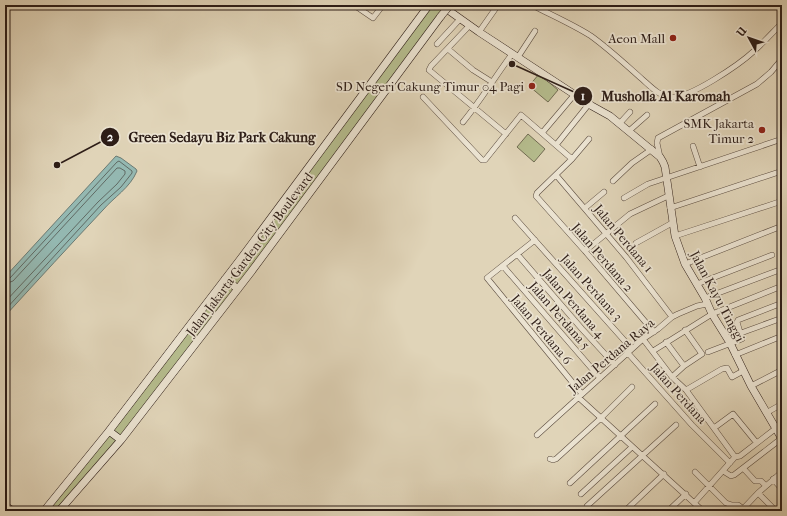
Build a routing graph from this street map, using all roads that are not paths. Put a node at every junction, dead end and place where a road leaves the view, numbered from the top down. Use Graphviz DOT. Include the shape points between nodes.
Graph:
graph roads {
  1 [pos="354,5"];
  2 [pos="383,5"];
  3 [pos="442,5"];
  4 [pos="450,5"];
  5 [pos="498,5"];
  6 [pos="532,5"];
  7 [pos="428,6"];
  8 [pos="361,7"];
  9 [pos="460,19"];
  10 [pos="782,23"];
  11 [pos="470,25"];
  12 [pos="535,31"];
  13 [pos="479,32"];
  14 [pos="437,44"];
  15 [pos="448,49"];
  16 [pos="515,56"];
  17 [pos="782,59"];
  18 [pos="492,82"];
  19 [pos="575,94"];
  20 [pos="423,97"];
  21 [pos="589,104"];
  22 [pos="474,109"];
  23 [pos="782,110"];
  24 [pos="630,112"];
  25 [pos="648,115"];
  26 [pos="782,115"];
  27 [pos="463,122"];
  28 [pos="620,124"];
  29 [pos="629,131"];
  30 [pos="542,133"];
  31 [pos="506,134"];
  32 [pos="589,139"];
  33 [pos="782,139"];
  34 [pos="556,145"];
  35 [pos="693,146"];
  36 [pos="652,150"];
  37 [pos="660,156"];
  38 [pos="572,159"];
  39 [pos="700,166"];
  40 [pos="782,171"];
  41 [pos="556,175"];
  42 [pos="666,177"];
  43 [pos="613,181"];
  44 [pos="604,192"];
  45 [pos="668,196"];
  46 [pos="624,198"];
  47 [pos="782,201"];
  48 [pos="585,208"];
  49 [pos="670,208"];
  50 [pos="515,218"];
  51 [pos="672,223"];
  52 [pos="782,226"];
  53 [pos="606,232"];
  54 [pos="675,236"];
  55 [pos="535,240"];
  56 [pos="636,243"];
  57 [pos="585,251"];
  58 [pos="772,254"];
  59 [pos="518,255"];
  60 [pos="685,264"];
  61 [pos="503,266"];
  62 [pos="782,269"];
  63 [pos="225,279"];
  64 [pos="697,284"];
  65 [pos="782,286"];
  66 [pos="238,290"];
  67 [pos="706,301"];
  68 [pos="782,303"];
  69 [pos="712,314"];
  70 [pos="672,317"];
  71 [pos="782,318"];
  72 [pos="685,330"];
  73 [pos="654,332"];
  74 [pos="741,333"];
  75 [pos="782,336"];
  76 [pos="643,339"];
  77 [pos="666,342"];
  78 [pos="730,343"];
  79 [pos="629,350"];
  80 [pos="653,351"];
  81 [pos="708,352"];
  82 [pos="735,355"];
  83 [pos="615,365"];
  84 [pos="684,366"];
  85 [pos="780,370"];
  86 [pos="744,371"];
  87 [pos="672,377"];
  88 [pos="782,377"];
  89 [pos="600,378"];
  90 [pos="751,386"];
  91 [pos="632,387"];
  92 [pos="686,390"];
  93 [pos="580,395"];
  94 [pos="655,404"];
  95 [pos="782,404"];
  96 [pos="766,413"];
  97 [pos="601,418"];
  98 [pos="676,425"];
  99 [pos="714,428"];
  100 [pos="775,428"];
  101 [pos="109,431"];
  102 [pos="537,435"];
  103 [pos="622,436"];
  104 [pos="782,438"];
  105 [pos="122,440"];
  106 [pos="756,442"];
  107 [pos="632,447"];
  108 [pos="643,456"];
  109 [pos="735,457"];
  110 [pos="550,459"];
  111 [pos="730,463"];
  112 [pos="743,468"];
  113 [pos="723,470"];
  114 [pos="695,472"];
  115 [pos="782,472"];
  116 [pos="664,474"];
  117 [pos="773,479"];
  118 [pos="570,483"];
  119 [pos="766,486"];
  120 [pos="709,487"];
  121 [pos="782,489"];
  122 [pos="581,494"];
  123 [pos="686,494"];
  124 [pos="758,494"];
  125 [pos="694,503"];
  126 [pos="587,506"];
  127 [pos="5,507"];
  128 [pos="743,510"];
  129 [pos="11,511"];
  130 [pos="44,511"];
  131 [pos="59,511"];
  132 [pos="625,511"];
  133 [pos="668,511"];
  134 [pos="703,511"];
  135 [pos="769,511"];
  1 -- 8 [label="street"];
  2 -- 8 [label="street" via="373,18"];
  3 -- 9 [label="street"];
  4 -- 66 [label="street, Jalan Jakarta Garden City Boulevard, bridge"];
  5 -- 13 [label="street"];
  6 -- 10 [label="street" via="590,36 659,93 670,97 682,96 729,70 754,51"];
  7 -- 63 [label="street, Jalan Jakarta Garden City Boulevard"];
  9 -- 11 [label="street"];
  9 -- 14 [label="street"];
  11 -- 13 [label="street"];
  11 -- 15 [label="street"];
  12 -- 16 [label="street"];
  13 -- 16 [label="street"];
  15 -- 18 [label="street"];
  15 -- 22 [label="street" via="429,70"];
  16 -- 18 [label="street"];
  16 -- 19 [label="street"];
  17 -- 37 [label="street" via="757,84 658,138"];
  18 -- 22 [label="street"];
  19 -- 21 [label="street"];
  19 -- 30 [label="street"];
  20 -- 31 [label="street" via="480,160 483,160"];
  21 -- 28 [label="street"];
  21 -- 34 [label="street"];
  22 -- 27 [label="street"];
  22 -- 31 [label="street"];
  23 -- 26 [label="street"];
  24 -- 28 [label="street"];
  25 -- 29 [label="street"];
  28 -- 29 [label="street"];
  29 -- 36 [label="street"];
  30 -- 31 [label="street" via="521,115"];
  30 -- 34 [label="street"];
  32 -- 38 [label="street"];
  33 -- 39 [label="street"];
  34 -- 38 [label="street"];
  35 -- 39 [label="street"];
  36 -- 37 [label="street"];
  36 -- 43 [label="street" via="632,163"];
  37 -- 42 [label="street, Jalan Kayu Tinggi" via="664,162"];
  38 -- 41 [label="street"];
  39 -- 42 [label="street"];
  40 -- 49 [label="street"];
  41 -- 48 [label="street, Jalan Perdana 1"];
  41 -- 57 [label="street, Jalan Perdana 2" via="536,196"];
  42 -- 45 [label="street, Jalan Kayu Tinggi"];
  42 -- 46 [label="street"];
  44 -- 48 [label="street"];
  45 -- 49 [label="street, Jalan Kayu Tinggi"];
  45 -- 53 [label="street" via="630,214"];
  47 -- 54 [label="street"];
  48 -- 53 [label="street, Jalan Perdana 1"];
  49 -- 51 [label="street, Jalan Kayu Tinggi"];
  50 -- 55 [label="street, Jalan Perdana 3"];
  51 -- 54 [label="street, Jalan Kayu Tinggi"];
  51 -- 56 [label="street"];
  52 -- 60 [label="street"];
  53 -- 57 [label="street"];
  53 -- 70 [label="street, Jalan Perdana 1"];
  54 -- 60 [label="street, Jalan Kayu Tinggi"];
  55 -- 59 [label="street"];
  55 -- 79 [label="street, Jalan Perdana 3"];
  57 -- 73 [label="street, Jalan Perdana 2"];
  58 -- 64 [label="street"];
  59 -- 61 [label="street"];
  59 -- 83 [label="street, Jalan Perdana 4"];
  60 -- 64 [label="street, Jalan Kayu Tinggi"];
  61 -- 89 [label="street, Jalan Perdana 5"];
  61 -- 93 [label="street, Jalan Perdana 6" via="487,279"];
  62 -- 67 [label="street, Jalan Perdana Raya"];
  63 -- 66 [label="street"];
  63 -- 101 [label="street, Jalan Jakarta Garden City Boulevard"];
  64 -- 67 [label="street, Jalan Kayu Tinggi"];
  65 -- 69 [label="street"];
  66 -- 105 [label="street, Jalan Jakarta Garden City Boulevard"];
  67 -- 69 [label="street, Jalan Kayu Tinggi"];
  67 -- 70 [label="street, Jalan Perdana Raya"];
  68 -- 74 [label="street" via="738,320"];
  69 -- 72 [label="street"];
  69 -- 78 [label="street, Jalan Kayu Tinggi"];
  70 -- 73 [label="street, Jalan Perdana Raya"];
  71 -- 74 [label="street"];
  72 -- 77 [label="street"];
  72 -- 84 [label="street" via="702,354"];
  73 -- 76 [label="street, Jalan Perdana Raya"];
  74 -- 78 [label="street" via="742,338"];
  75 -- 82 [label="street"];
  76 -- 79 [label="street, Jalan Perdana Raya"];
  76 -- 80 [label="street"];
  77 -- 80 [label="street"];
  77 -- 84 [label="street"];
  78 -- 81 [label="street"];
  78 -- 82 [label="street, Jalan Kayu Tinggi"];
  79 -- 83 [label="street, Jalan Perdana Raya"];
  79 -- 111 [label="street, Jalan Perdana" via="692,425"];
  80 -- 87 [label="street"];
  82 -- 86 [label="street, Jalan Kayu Tinggi"];
  83 -- 89 [label="street, Jalan Perdana Raya"];
  84 -- 87 [label="street"];
  85 -- 88 [label="street"];
  85 -- 90 [label="street"];
  86 -- 90 [label="street, Jalan Kayu Tinggi"];
  86 -- 92 [label="street" via="732,377 727,368 722,369"];
  87 -- 92 [label="street"];
  89 -- 93 [label="street, Jalan Perdana Raya"];
  90 -- 96 [label="street, Jalan Kayu Tinggi"];
  91 -- 97 [label="street"];
  92 -- 99 [label="street"];
  93 -- 97 [label="street, Jalan Perdana 6"];
  93 -- 102 [label="street, Jalan Perdana Raya"];
  94 -- 103 [label="street"];
  95 -- 96 [label="street"];
  96 -- 100 [label="street, Jalan Kayu Tinggi"];
  97 -- 103 [label="street, Jalan Perdana 6"];
  97 -- 110 [label="street" via="556,459"];
  98 -- 108 [label="street"];
  99 -- 106 [label="street" via="733,414"];
  99 -- 109 [label="street"];
  100 -- 104 [label="street, Jalan Kayu Tinggi"];
  100 -- 106 [label="street"];
  101 -- 105 [label="street"];
  101 -- 130 [label="street, Jalan Jakarta Garden City Boulevard"];
  103 -- 107 [label="street, Jalan Perdana 6"];
  103 -- 118 [label="street"];
  104 -- 112 [label="street"];
  105 -- 131 [label="street, Jalan Jakarta Garden City Boulevard"];
  106 -- 109 [label="street" via="740,456"];
  107 -- 108 [label="street, Jalan Perdana 6"];
  107 -- 122 [label="street"];
  108 -- 116 [label="street, Jalan Perdana 6"];
  108 -- 126 [label="street"];
  109 -- 111 [label="street"];
  111 -- 113 [label="street"];
  112 -- 113 [label="street" via="732,476"];
  112 -- 119 [label="street" via="755,481 760,481"];
  113 -- 120 [label="street"];
  114 -- 120 [label="street"];
  115 -- 117 [label="street"];
  116 -- 123 [label="street, Jalan Perdana 6"];
  116 -- 132 [label="street"];
  117 -- 119 [label="street"];
  117 -- 121 [label="street"];
  119 -- 124 [label="street"];
  120 -- 125 [label="street"];
  120 -- 128 [label="street" via="726,503 737,504"];
  123 -- 125 [label="street, Jalan Perdana 6"];
  123 -- 133 [label="street"];
  124 -- 128 [label="street"];
  124 -- 135 [label="street" via="772,506"];
  125 -- 134 [label="street, Jalan Perdana 6"];
  127 -- 129 [label="highway"];
}
